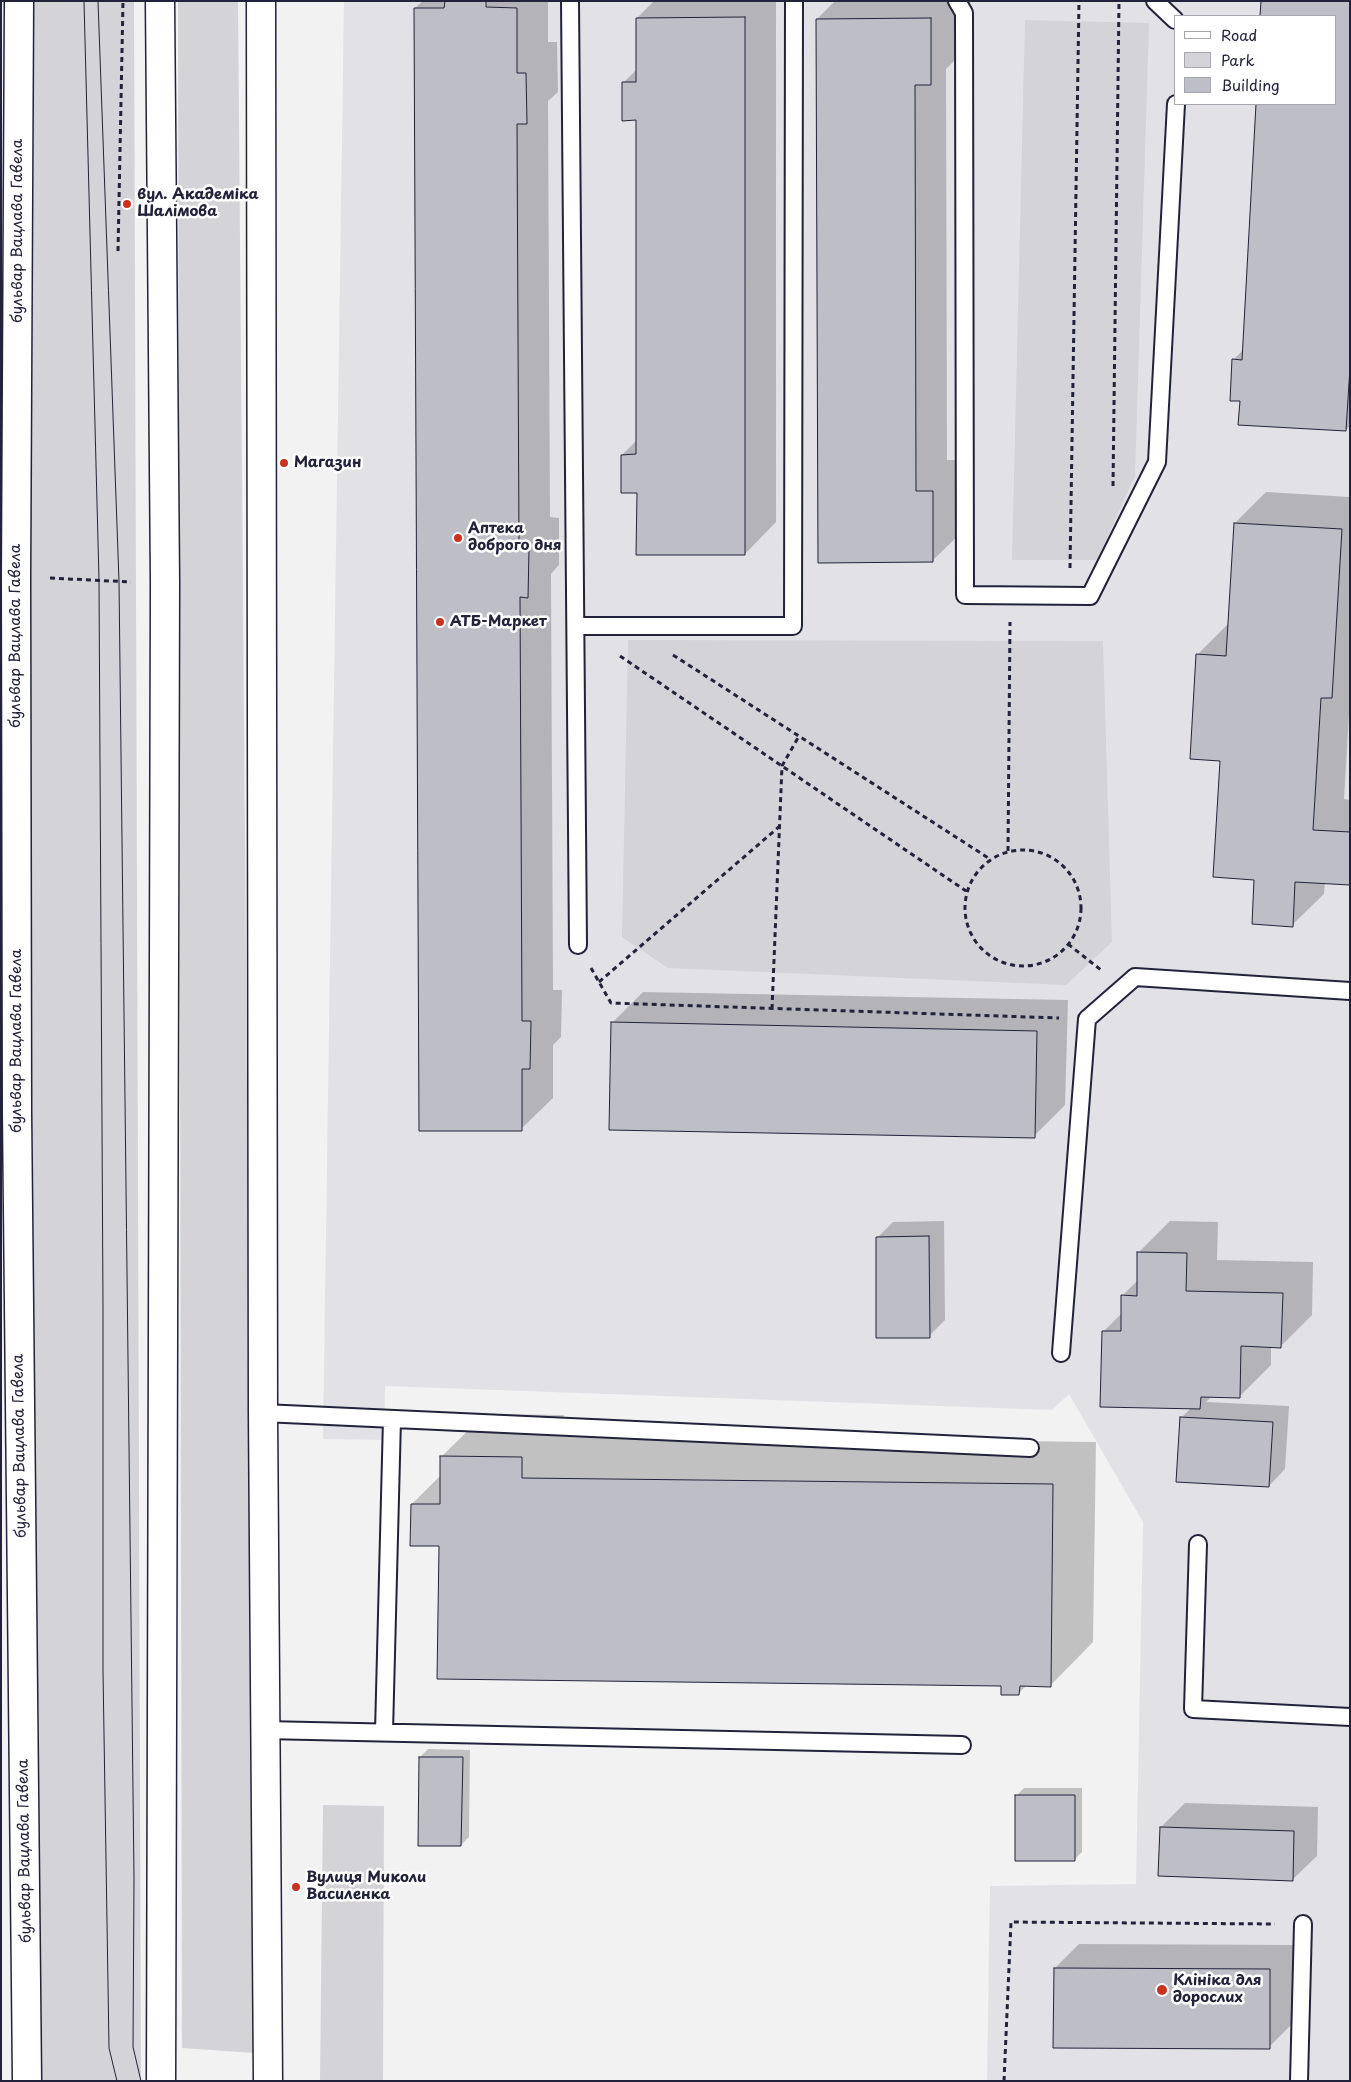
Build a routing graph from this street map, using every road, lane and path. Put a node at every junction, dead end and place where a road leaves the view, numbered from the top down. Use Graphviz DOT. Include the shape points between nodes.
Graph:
graph roads {
  1 [pos="19,1"];
  2 [pos="123,1"];
  3 [pos="160,1"];
  4 [pos="261,1"];
  5 [pos="570,1"];
  6 [pos="794,1"];
  7 [pos="957,1"];
  8 [pos="1079,1"];
  9 [pos="1119,1"];
  10 [pos="1155,1"];
  11 [pos="1174,19"];
  12 [pos="1176,105"];
  13 [pos="9,225"];
  14 [pos="118,251"];
  15 [pos="1112,494"];
  16 [pos="16,576"];
  17 [pos="134,582"];
  18 [pos="1010,595"];
  19 [pos="1070,596"];
  20 [pos="576,626"];
  21 [pos="628,626"];
  22 [pos="617,654"];
  23 [pos="799,736"];
  24 [pos="782,766"];
  25 [pos="780,826"];
  26 [pos="1008,851"];
  27 [pos="990,859"];
  28 [pos="966,891"];
  29 [pos="1068,944"];
  30 [pos="578,945"];
  31 [pos="599,982"];
  32 [pos="1123,988"];
  33 [pos="1350,991"];
  34 [pos="772,1009"];
  35 [pos="1087,1019"];
  36 [pos="9,1112"];
  37 [pos="1061,1353"];
  38 [pos="263,1413"];
  39 [pos="392,1419"];
  40 [pos="1030,1448"];
  41 [pos="1198,1544"];
  42 [pos="1350,1717"];
  43 [pos="264,1730"];
  44 [pos="384,1732"];
  45 [pos="962,1745"];
  46 [pos="1303,1924"];
  47 [pos="27,2081"];
  48 [pos="161,2081"];
  49 [pos="268,2081"];
  50 [pos="1004,2081"];
  51 [pos="1299,2081"];
  1 -- 13 [label="main road, бульвар Вацлава Гавела"];
  2 -- 14 [label="path"];
  3 -- 48 [label="main road" via="165,583"];
  4 -- 38 [label="main road"];
  5 -- 20 [label="lane"];
  6 -- 21 [label="lane" via="793,626"];
  7 -- 18 [label="lane" via="964,13 965,595"];
  8 -- 19 [label="path"];
  9 -- 15 [label="path"];
  10 -- 11 [label="lane"];
  12 -- 19 [label="lane" via="1157,462 1090,596"];
  13 -- 16 [label="main road, бульвар Вацлава Гавела"];
  16 -- 17 [label="path"];
  16 -- 36 [label="main road, бульвар Вацлава Гавела"];
  18 -- 19 [label="lane"];
  18 -- 26 [label="path"];
  20 -- 21 [label="lane"];
  20 -- 30 [label="lane"];
  21 -- 23 [label="path"];
  22 -- 24 [label="path"];
  23 -- 24 [label="path"];
  23 -- 27 [label="path"];
  24 -- 25 [label="path"];
  24 -- 28 [label="path"];
  25 -- 31 [label="path"];
  25 -- 34 [label="path"];
  26 -- 27 [label="path"];
  26 -- 29 [label="path" via="1028,849 1047,854 1064,866 1075,881 1081,900 1080,920"];
  27 -- 28 [label="path" via="976,873"];
  28 -- 29 [label="path" via="964,910 968,928 976,944 990,957 1007,965 1026,967 1044,963"];
  29 -- 32 [label="path"];
  30 -- 31 [label="path"];
  31 -- 34 [label="path" via="611,1003"];
  32 -- 33 [label="lane" via="1135,977"];
  32 -- 35 [label="lane"];
  34 -- 35 [label="path"];
  35 -- 37 [label="lane"];
  36 -- 47 [label="main road, бульвар Вацлава Гавела"];
  38 -- 39 [label="lane"];
  38 -- 43 [label="main road"];
  39 -- 40 [label="lane"];
  39 -- 44 [label="lane"];
  41 -- 42 [label="lane" via="1193,1709"];
  43 -- 44 [label="lane"];
  43 -- 49 [label="main road"];
  44 -- 45 [label="lane"];
  46 -- 50 [label="path" via="1011,1922"];
  46 -- 51 [label="lane"];
}
